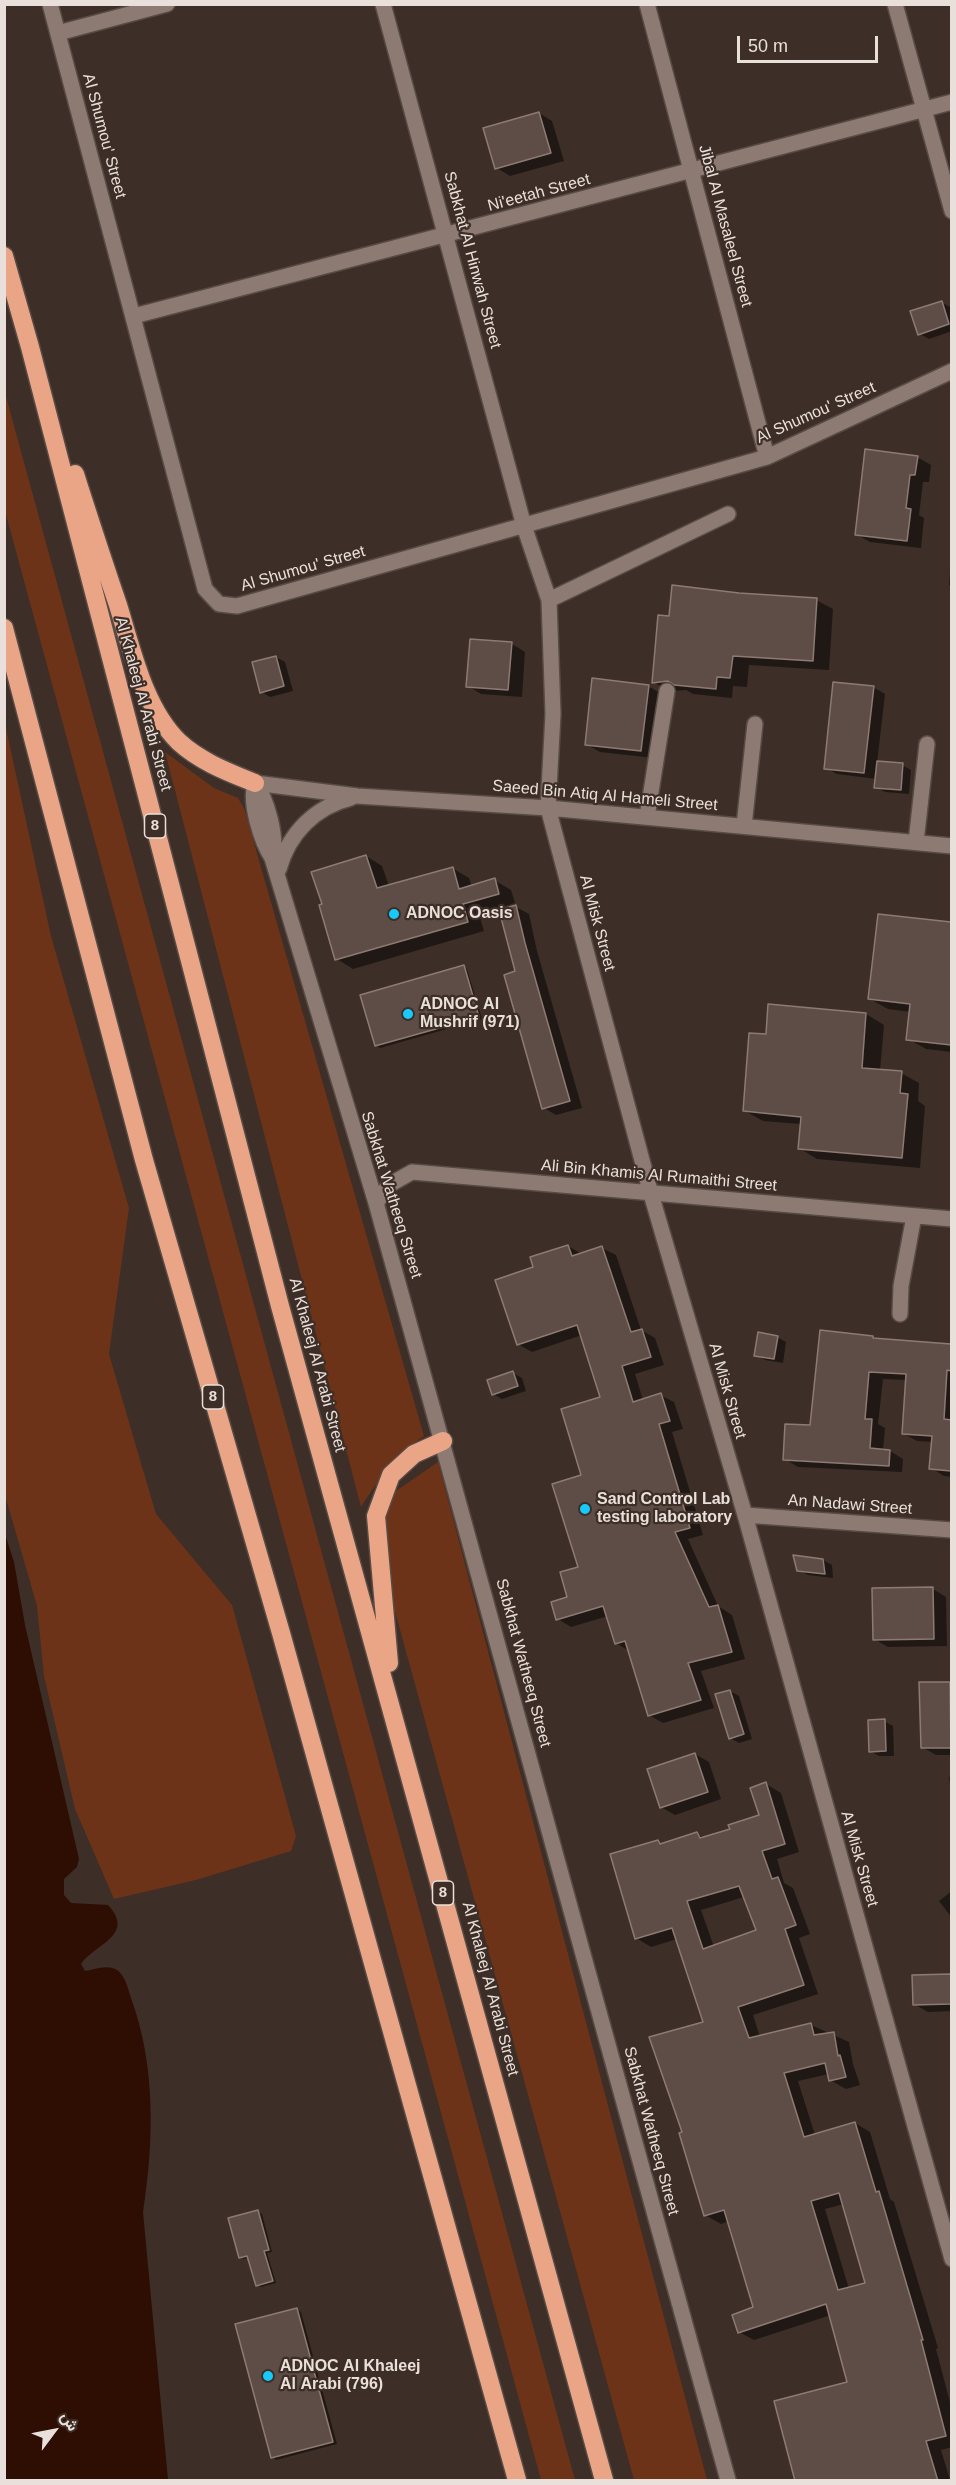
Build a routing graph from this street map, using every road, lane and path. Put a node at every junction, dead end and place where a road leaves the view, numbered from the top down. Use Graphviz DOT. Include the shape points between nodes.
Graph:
graph roads {
  1 [pos="50,4"];
  2 [pos="167,4"];
  3 [pos="383,4"];
  4 [pos="647,4"];
  5 [pos="895,4"];
  6 [pos="58,33"];
  7 [pos="951,102"];
  8 [pos="922,109"];
  9 [pos="692,170"];
  10 [pos="951,211"];
  11 [pos="447,236"];
  12 [pos="4,256"];
  13 [pos="134,316"];
  14 [pos="30,347"];
  15 [pos="951,371"];
  16 [pos="767,457"];
  17 [pos="728,514"];
  18 [pos="524,526"];
  19 [pos="549,600"];
  20 [pos="4,628"];
  21 [pos="667,691"];
  22 [pos="755,724"];
  23 [pos="927,744"];
  24 [pos="255,783"];
  25 [pos="357,796"];
  26 [pos="548,808"];
  27 [pos="647,817"];
  28 [pos="744,826"];
  29 [pos="916,842"];
  30 [pos="951,846"];
  31 [pos="277,875"];
  32 [pos="651,1194"];
  33 [pos="376,1203"];
  34 [pos="914,1216"];
  35 [pos="951,1219"];
  36 [pos="900,1314"];
  37 [pos="443,1441"];
  38 [pos="745,1515"];
  39 [pos="951,1530"];
  40 [pos="394,1712"];
  41 [pos="951,2259"];
  42 [pos="518,2481"];
  43 [pos="604,2481"];
  44 [pos="728,2481"];
  1 -- 6 [label="street, Al Shumou' Street"];
  2 -- 6 [label="street"];
  3 -- 11 [label="street, Sabkhat Al Hinwah Street"];
  4 -- 9 [label="street, Jibal Al Masaleel Street"];
  5 -- 8 [label="street"];
  6 -- 13 [label="street, Al Shumou' Street"];
  7 -- 8 [label="street, Ni'eetah Street"];
  8 -- 9 [label="street, Ni'eetah Street"];
  8 -- 10 [label="street"];
  9 -- 11 [label="street, Ni'eetah Street"];
  9 -- 16 [label="street, Jibal Al Masaleel Street"];
  11 -- 13 [label="street, Ni'eetah Street"];
  11 -- 18 [label="street, Sabkhat Al Hinwah Street"];
  12 -- 14 [label="highway, Al Khaleej Al Arabi Street / 8"];
  13 -- 18 [label="street, Al Shumou' Street" via="205,589 219,604 237,606"];
  14 -- 24 [label="highway" via="134,654 159,716 194,755"];
  14 -- 40 [label="highway, Al Khaleej Al Arabi Street / 8" via="280,1306"];
  15 -- 16 [label="street, Al Shumou' Street"];
  16 -- 18 [label="street, Al Shumou' Street"];
  17 -- 19 [label="street"];
  18 -- 19 [label="street, Al Misk Street"];
  19 -- 26 [label="street, Al Misk Street" via="553,714"];
  20 -- 42 [label="highway, 8" via="144,1160 278,1622"];
  21 -- 27 [label="street"];
  22 -- 28 [label="street"];
  23 -- 29 [label="street"];
  24 -- 25 [label="street, Saeed Bin Atiq Al Hameli Street"];
  24 -- 31 [label="street, Sabkhat Watheeq Street" via="264,797 276,844 272,858"];
  25 -- 26 [label="street, Saeed Bin Atiq Al Hameli Street"];
  25 -- 31 [label="street" via="320,810 304,823 282,856"];
  26 -- 27 [label="street, Saeed Bin Atiq Al Hameli Street"];
  26 -- 32 [label="street, Al Misk Street"];
  27 -- 28 [label="street, Saeed Bin Atiq Al Hameli Street"];
  28 -- 29 [label="street, Saeed Bin Atiq Al Hameli Street"];
  29 -- 30 [label="street, Saeed Bin Atiq Al Hameli Street"];
  31 -- 33 [label="street, Sabkhat Watheeq Street"];
  32 -- 33 [label="street, Ali Bin Khamis Al Rumaithi Street" via="412,1172 388,1185"];
  32 -- 34 [label="street, Ali Bin Khamis Al Rumaithi Street"];
  32 -- 38 [label="street, Al Misk Street"];
  33 -- 37 [label="street, Sabkhat Watheeq Street"];
  34 -- 35 [label="street, Ali Bin Khamis Al Rumaithi Street"];
  34 -- 36 [label="street"];
  37 -- 40 [label="highway" via="414,1454 391,1475 376,1516"];
  37 -- 44 [label="street, Sabkhat Watheeq Street"];
  38 -- 39 [label="street, An Nadawi Street"];
  38 -- 41 [label="street, Al Misk Street"];
  40 -- 43 [label="highway, Al Khaleej Al Arabi Street / 8"];
}
